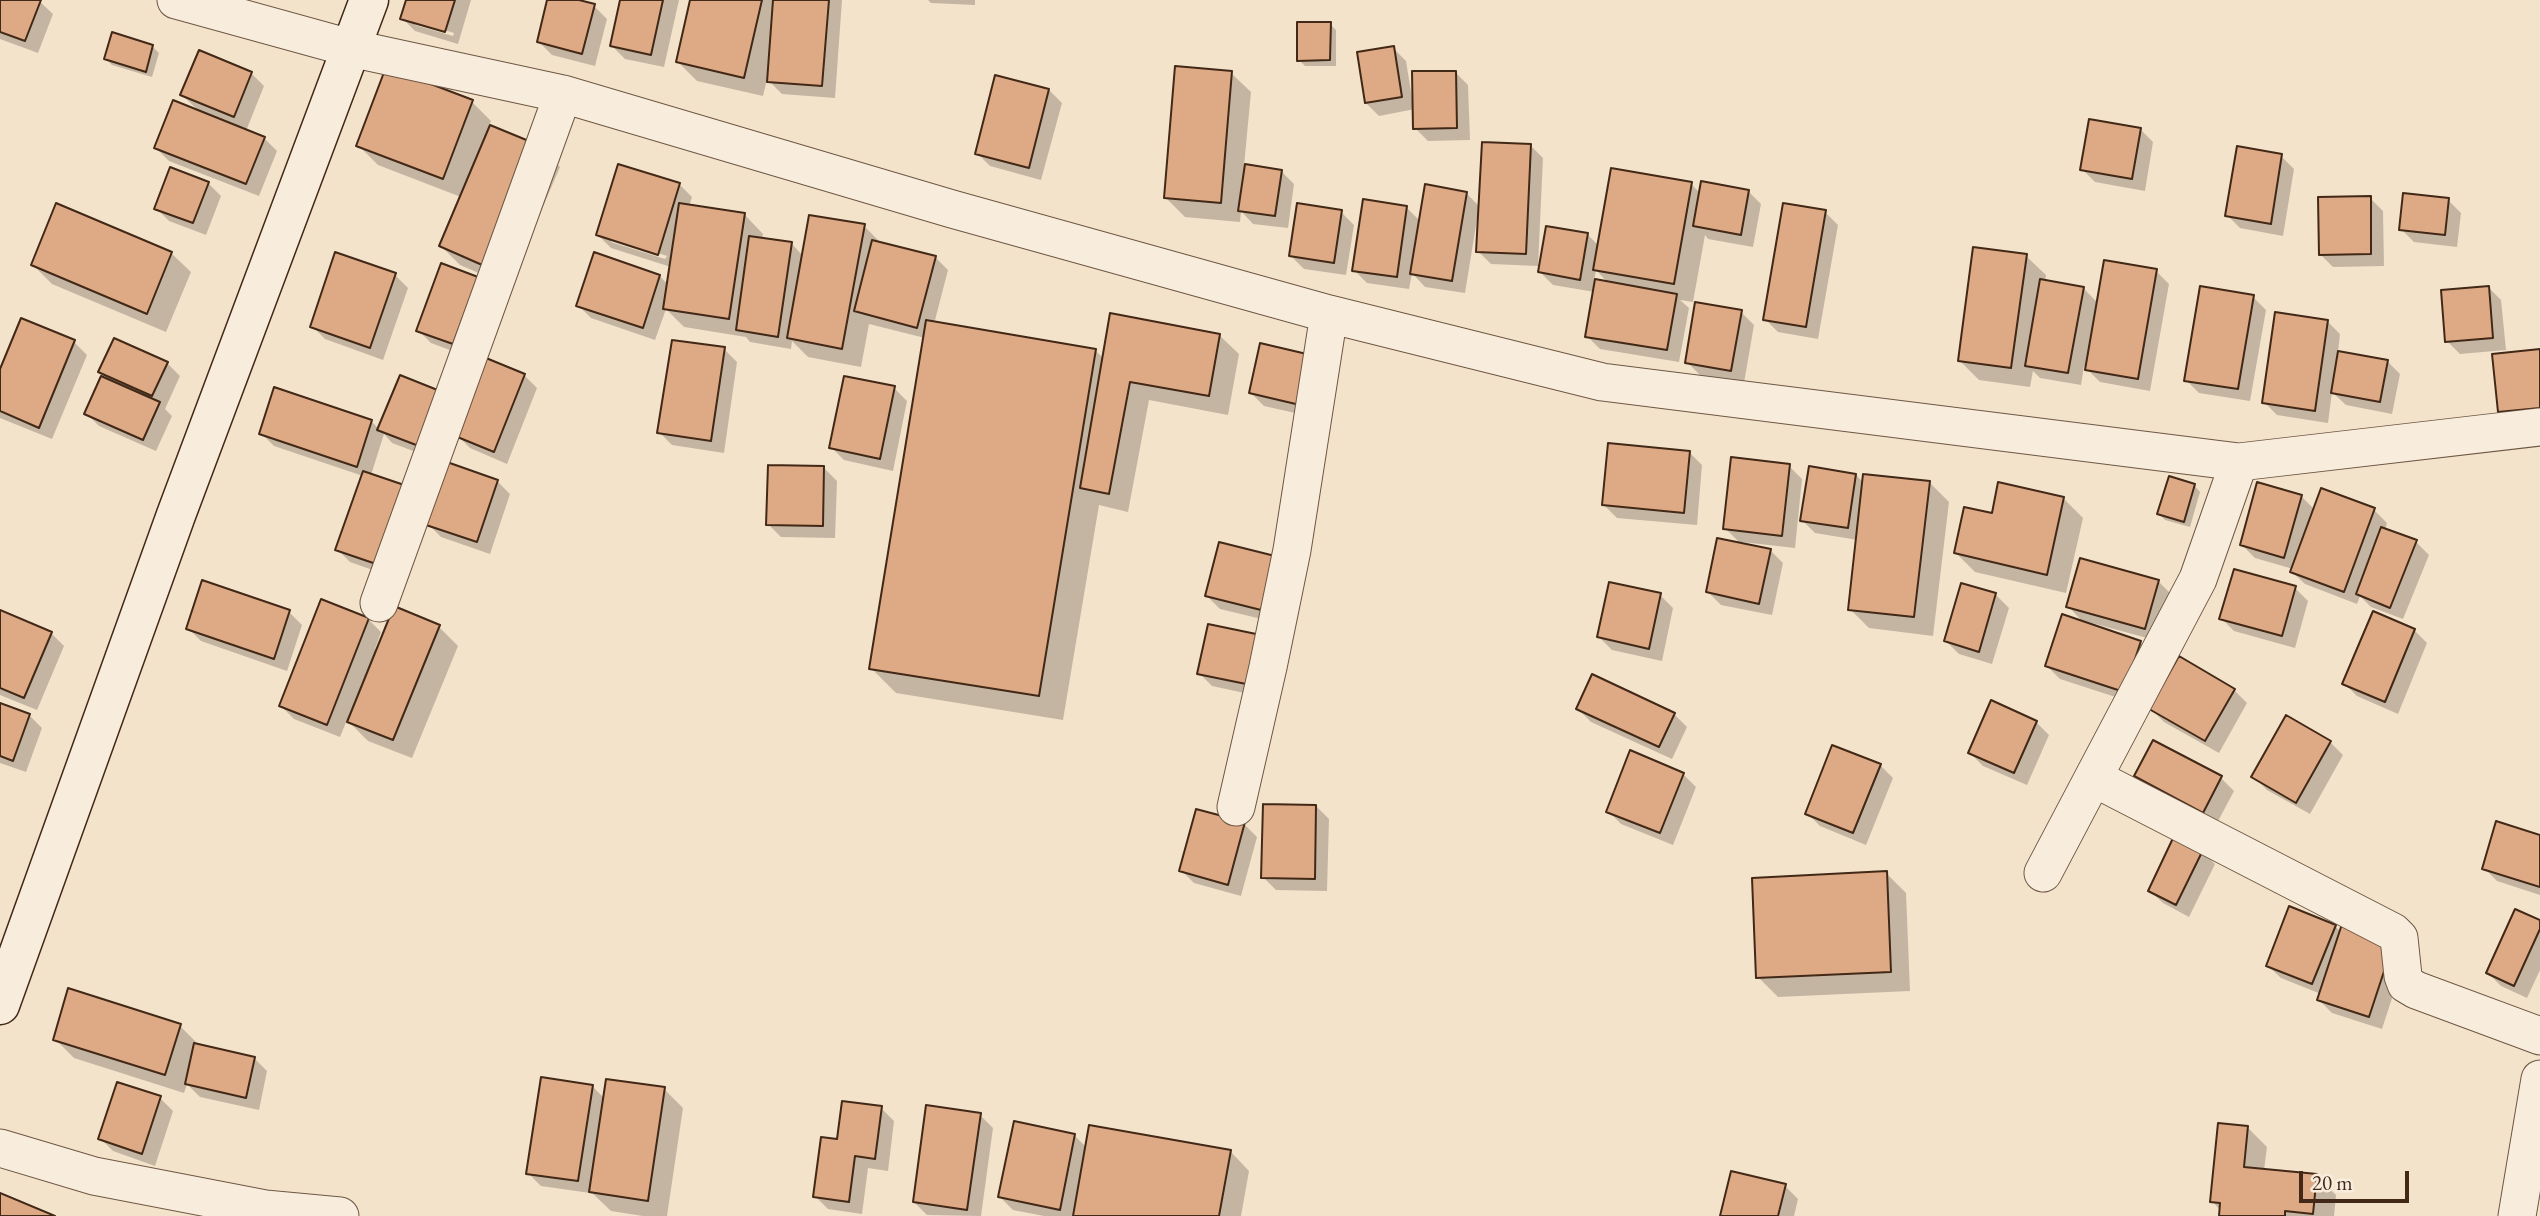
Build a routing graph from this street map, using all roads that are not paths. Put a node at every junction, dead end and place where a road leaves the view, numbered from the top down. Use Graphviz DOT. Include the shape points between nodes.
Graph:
graph roads {
  1 [pos="176,0"];
  2 [pos="369,0"];
  3 [pos="349,48"];
  4 [pos="563,94"];
  5 [pos="1329,314"];
  6 [pos="2540,427"];
  7 [pos="2239,462"];
  8 [pos="379,603"];
  9 [pos="2094,778"];
  10 [pos="1236,807"];
  11 [pos="2043,873"];
  12 [pos="0,1005"];
  13 [pos="2540,1036"];
  14 [pos="2540,1079"];
  15 [pos="0,1148"];
  16 [pos="340,1216"];
  17 [pos="2517,1216"];
  1 -- 3 [label="street"];
  2 -- 3 [label="street"];
  3 -- 4 [label="street"];
  3 -- 12 [label="street"];
  4 -- 5 [label="street"];
  4 -- 8 [label="street"];
  5 -- 7 [label="street" via="1602,382"];
  5 -- 10 [label="street" via="1292,550"];
  6 -- 7 [label="street"];
  7 -- 9 [label="street" via="2198,579"];
  9 -- 11 [label="street"];
  9 -- 13 [label="street" via="2393,932 2399,938 2406,984 2416,990"];
  14 -- 17 [label="street"];
  15 -- 16 [label="street" via="94,1176 265,1209"];
}
